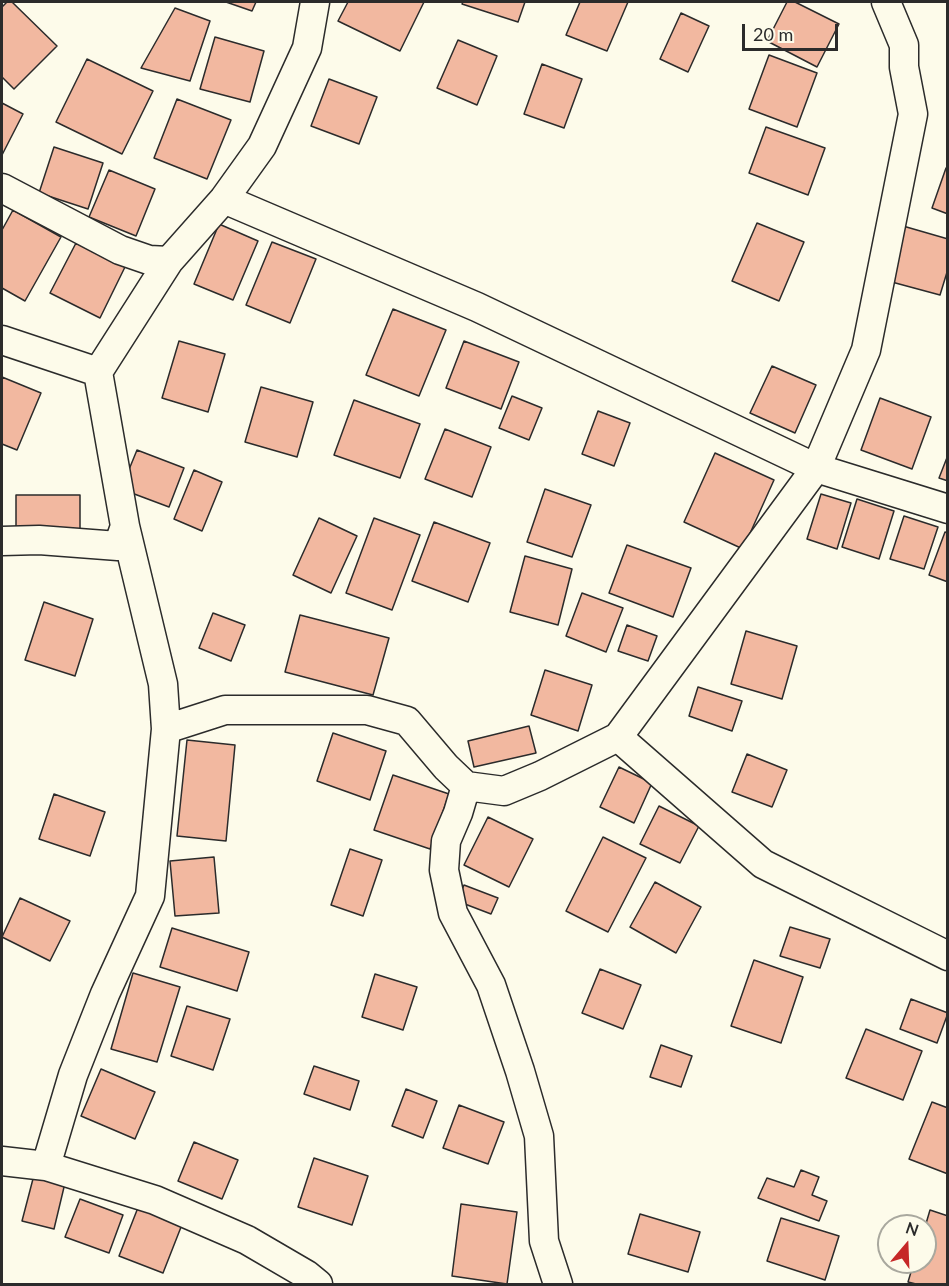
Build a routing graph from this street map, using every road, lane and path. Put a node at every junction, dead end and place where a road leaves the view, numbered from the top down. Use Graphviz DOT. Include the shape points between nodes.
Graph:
graph roads {
  1 [pos="315,2"];
  2 [pos="886,2"];
  3 [pos="2,188"];
  4 [pos="224,199"];
  5 [pos="169,261"];
  6 [pos="2,340"];
  7 [pos="98,372"];
  8 [pos="816,468"];
  9 [pos="948,509"];
  10 [pos="125,526"];
  11 [pos="2,541"];
  12 [pos="166,729"];
  13 [pos="618,737"];
  14 [pos="466,786"];
  15 [pos="948,956"];
  16 [pos="2,1161"];
  17 [pos="46,1166"];
  18 [pos="318,1284"];
  19 [pos="558,1284"];
  1 -- 4 [label="street" via="307,48 262,146"];
  2 -- 8 [label="street" via="904,45 913,114 866,350"];
  3 -- 5 [label="street" via="120,250 148,260"];
  4 -- 5 [label="street"];
  4 -- 8 [label="street" via="477,307"];
  5 -- 7 [label="street"];
  6 -- 7 [label="street"];
  7 -- 10 [label="street"];
  8 -- 9 [label="street"];
  8 -- 13 [label="street"];
  10 -- 11 [label="street" via="118,546"];
  10 -- 12 [label="street" via="163,684"];
  12 -- 14 [label="street" via="225,710 367,710 407,721"];
  12 -- 17 [label="street" via="150,896 73,1075"];
  13 -- 14 [label="street" via="504,791"];
  13 -- 15 [label="street" via="763,864"];
  14 -- 19 [label="street" via="446,841 444,870 453,913 491,985 539,1136 544,1241"];
  16 -- 17 [label="street"];
  17 -- 18 [label="street" via="155,1200 248,1240"];
}
